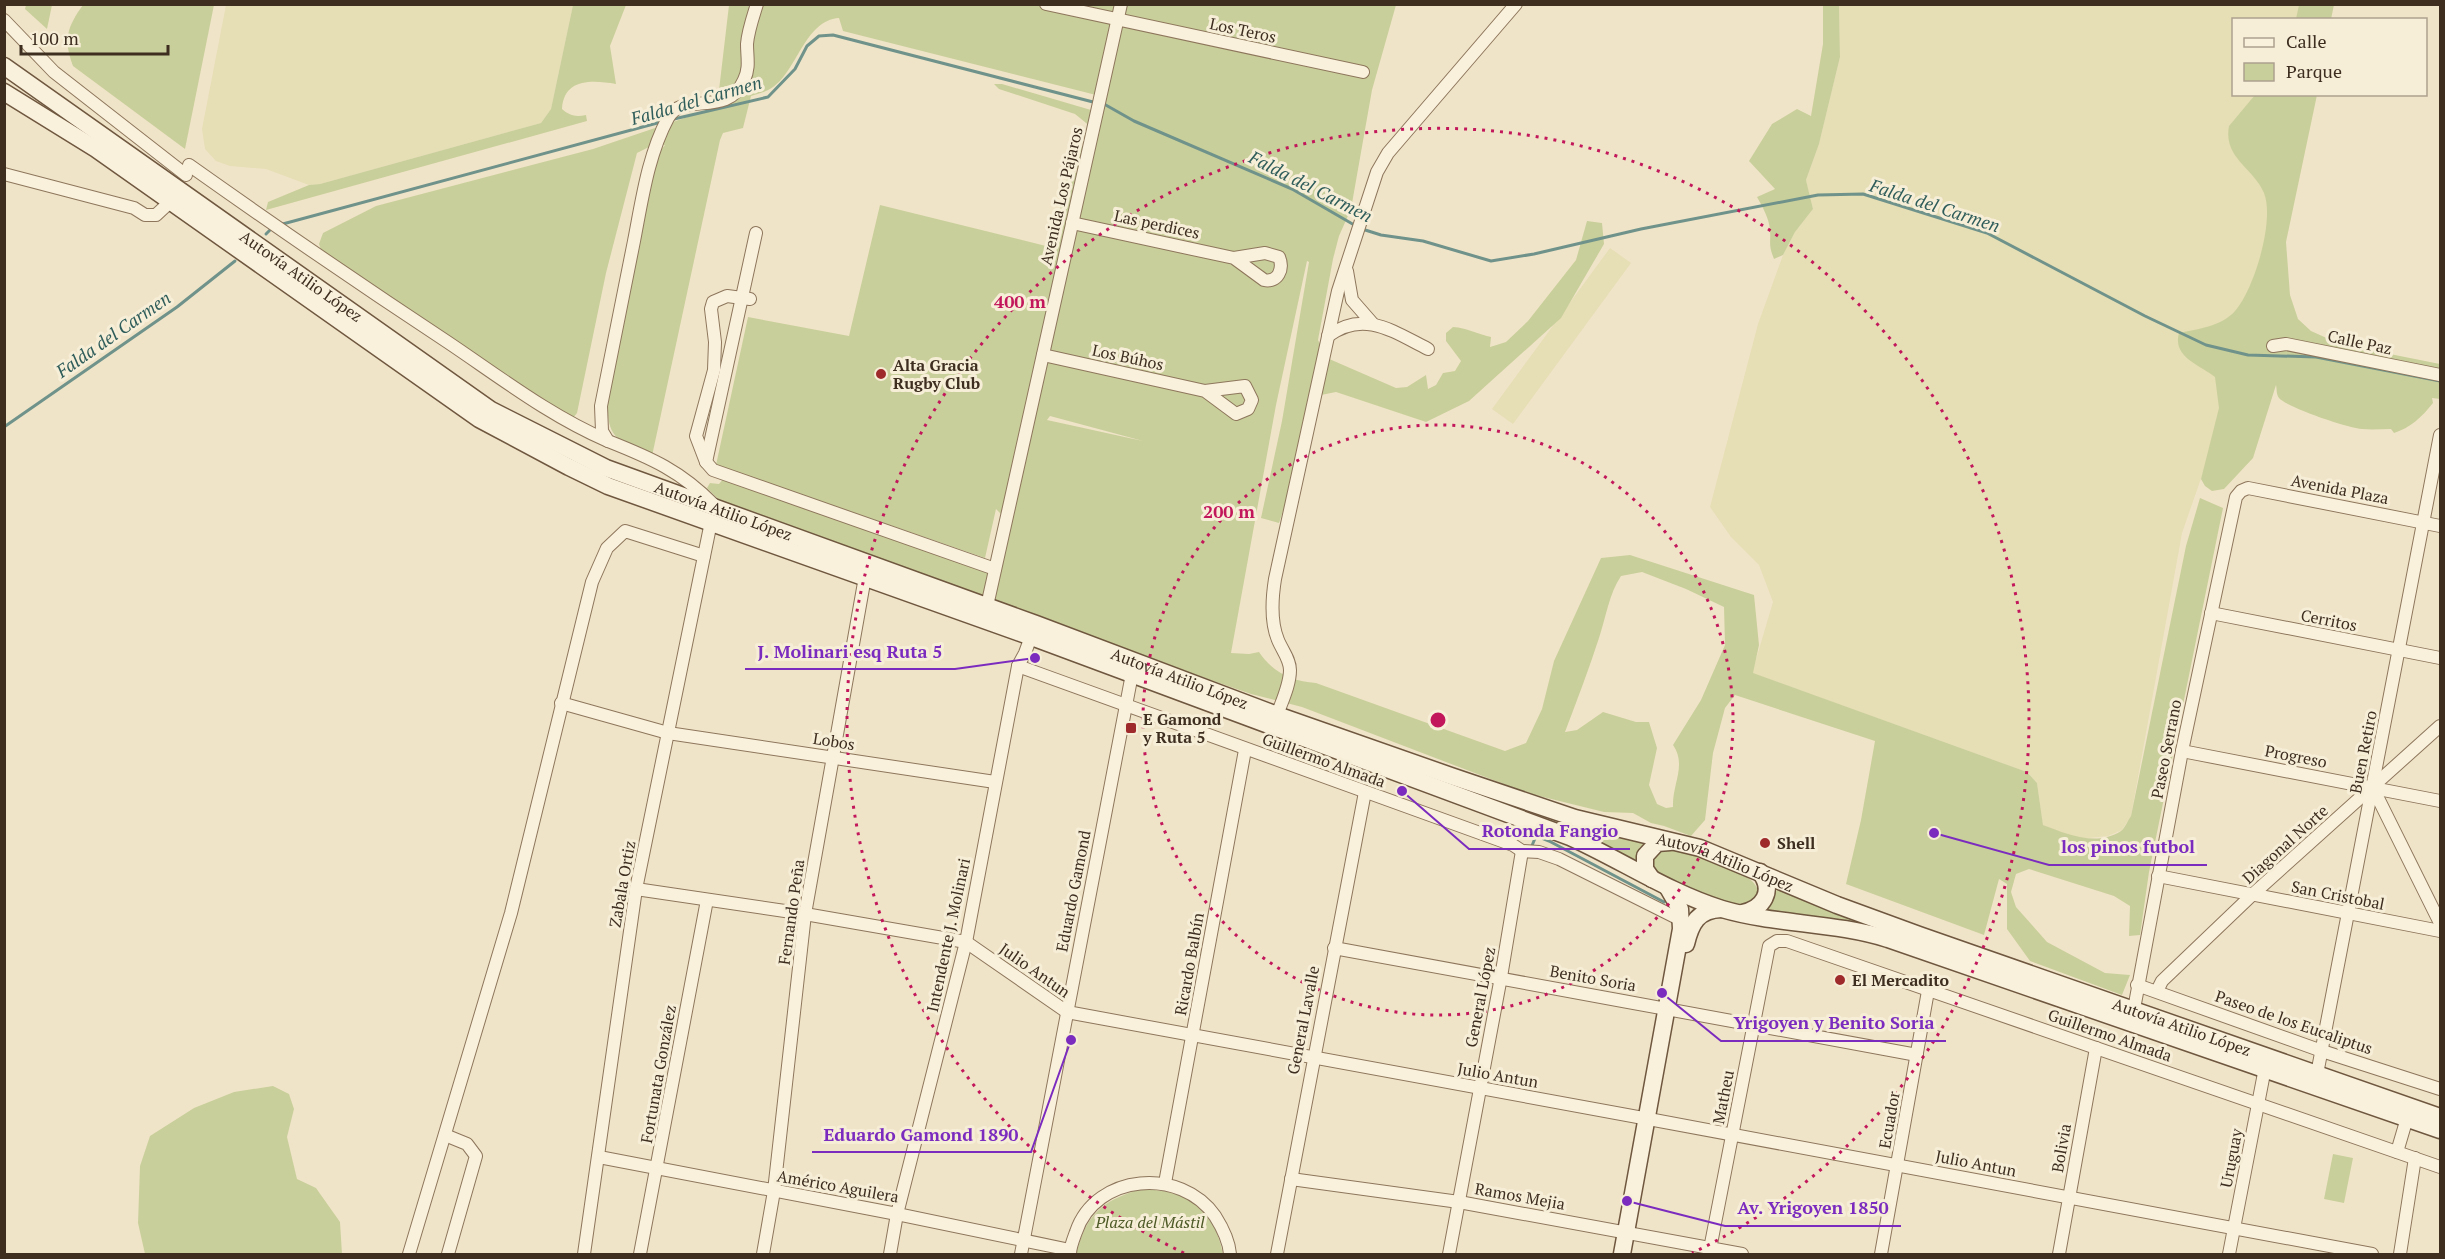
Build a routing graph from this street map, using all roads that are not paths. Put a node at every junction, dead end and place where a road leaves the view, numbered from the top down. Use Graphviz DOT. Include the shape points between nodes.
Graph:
graph roads {
  1 [pos="757,4"];
  2 [pos="1046,4"];
  3 [pos="1121,4"];
  4 [pos="1516,4"];
  5 [pos="4,20"];
  6 [pos="1117,20"];
  7 [pos="4,66"];
  8 [pos="1362,72"];
  9 [pos="4,92"];
  10 [pos="4,174"];
  11 [pos="170,202"];
  12 [pos="1072,223"];
  13 [pos="756,233"];
  14 [pos="1234,258"];
  15 [pos="1347,265"];
  16 [pos="746,299"];
  17 [pos="1373,324"];
  18 [pos="1328,336"];
  19 [pos="2273,346"];
  20 [pos="1428,349"];
  21 [pos="1043,355"];
  22 [pos="2440,375"];
  23 [pos="1205,391"];
  24 [pos="2440,435"];
  25 [pos="608,441"];
  26 [pos="706,462"];
  27 [pos="2236,497"];
  28 [pos="714,515"];
  29 [pos="2424,523"];
  30 [pos="2440,526"];
  31 [pos="704,556"];
  32 [pos="995,569"];
  33 [pos="864,577"];
  34 [pos="987,606"];
  35 [pos="2211,613"];
  36 [pos="1034,630"];
  37 [pos="2399,650"];
  38 [pos="2440,658"];
  39 [pos="1018,666"];
  40 [pos="1132,674"];
  41 [pos="561,703"];
  42 [pos="1126,705"];
  43 [pos="1277,715"];
  44 [pos="2440,726"];
  45 [pos="668,733"];
  46 [pos="1245,750"];
  47 [pos="2182,751"];
  48 [pos="832,758"];
  49 [pos="994,782"];
  50 [pos="2373,788"];
  51 [pos="1365,792"];
  52 [pos="2440,801"];
  53 [pos="1671,842"];
  54 [pos="1522,851"];
  55 [pos="1760,872"];
  56 [pos="2158,876"];
  57 [pos="1652,879"];
  58 [pos="1668,888"];
  59 [pos="636,889"];
  60 [pos="2252,895"];
  61 [pos="707,900"];
  62 [pos="1722,909"];
  63 [pos="1741,913"];
  64 [pos="805,914"];
  65 [pos="2348,914"];
  66 [pos="1682,920"];
  67 [pos="2440,923"];
  68 [pos="2440,932"];
  69 [pos="966,942"];
  70 [pos="1769,946"];
  71 [pos="1334,948"];
  72 [pos="1501,977"];
  73 [pos="2137,984"];
  74 [pos="1928,991"];
  75 [pos="2157,991"];
  76 [pos="1670,1008"];
  77 [pos="2134,1010"];
  78 [pos="1067,1012"];
  79 [pos="1754,1027"];
  80 [pos="1193,1034"];
  81 [pos="2096,1048"];
  82 [pos="2322,1051"];
  83 [pos="1917,1055"];
  84 [pos="1313,1057"];
  85 [pos="2265,1068"];
  86 [pos="2318,1074"];
  87 [pos="1479,1089"];
  88 [pos="2440,1089"];
  89 [pos="2258,1103"];
  90 [pos="2440,1117"];
  91 [pos="2407,1118"];
  92 [pos="1650,1119"];
  93 [pos="2440,1130"];
  94 [pos="1733,1135"];
  95 [pos="445,1136"];
  96 [pos="2397,1152"];
  97 [pos="599,1157"];
  98 [pos="2415,1158"];
  99 [pos="1897,1165"];
  100 [pos="2440,1167"];
  101 [pos="657,1168"];
  102 [pos="1291,1179"];
  103 [pos="1165,1183"];
  104 [pos="774,1191"];
  105 [pos="2069,1198"];
  106 [pos="1459,1202"];
  107 [pos="897,1214"];
  108 [pos="2235,1229"];
  109 [pos="1630,1233"];
  110 [pos="1023,1241"];
  111 [pos="1070,1252"];
  112 [pos="1710,1252"];
  113 [pos="409,1254"];
  114 [pos="448,1254"];
  115 [pos="584,1254"];
  116 [pos="640,1254"];
  117 [pos="763,1254"];
  118 [pos="890,1254"];
  119 [pos="1021,1254"];
  120 [pos="1230,1254"];
  121 [pos="1277,1254"];
  122 [pos="1449,1254"];
  123 [pos="1622,1254"];
  124 [pos="1630,1254"];
  125 [pos="1742,1254"];
  126 [pos="1881,1254"];
  127 [pos="2059,1254"];
  128 [pos="2229,1254"];
  129 [pos="2372,1254"];
  130 [pos="2400,1254"];
  1 -- 25 [label="street" via="747,44 748,67 735,94 721,102 683,105 670,114 659,135 602,406 602,431"];
  2 -- 6 [label="street, Los Teros"];
  3 -- 6 [label="street, Avenida Los Pájaros"];
  4 -- 15 [label="street" via="1388,153 1377,172"];
  5 -- 25 [label="street" via="54,72 188,170 527,398"];
  6 -- 8 [label="street, Los Teros"];
  6 -- 12 [label="street, Avenida Los Pájaros"];
  7 -- 28 [label="main road, Autovía Atilio López" via="491,410 606,468"];
  9 -- 11 [label="main road, Autovía Atilio López" via="58,124"];
  10 -- 11 [label="street" via="134,208 146,215 156,215"];
  11 -- 28 [label="main road, Autovía Atilio López" via="479,419 608,486"];
  12 -- 14 [label="street, Las perdices"];
  12 -- 21 [label="street, Avenida Los Pájaros"];
  13 -- 16 [label="street"];
  15 -- 17 [label="street" via="1352,300"];
  15 -- 18 [label="street"];
  16 -- 26 [label="street"];
  16 -- 26 [label="street" via="727,296 713,302 711,309 714,370 696,436"];
  17 -- 18 [label="street" via="1352,323"];
  17 -- 20 [label="street"];
  18 -- 43 [label="street" via="1275,579 1274,620 1290,670"];
  19 -- 22 [label="street, Calle Paz" via="2286,344"];
  21 -- 23 [label="street, Los Búhos"];
  21 -- 32 [label="street, Avenida Los Pájaros"];
  24 -- 29 [label="street, Buen Retiro"];
  25 -- 28 [label="street" via="680,474 694,485"];
  26 -- 32 [label="street" via="713,470"];
  27 -- 29 [label="street, Avenida Plaza" via="2248,488"];
  27 -- 35 [label="street, Paseo Serrano"];
  28 -- 31 [label="street, Zabala Ortiz"];
  28 -- 33 [label="main road, Autovía Atilio López"];
  28 -- 34 [label="main road, Autovía Atilio López"];
  29 -- 30 [label="street, Avenida Plaza"];
  29 -- 37 [label="street, Buen Retiro"];
  31 -- 41 [label="street" via="626,531 612,542 592,582"];
  31 -- 45 [label="street, Zabala Ortiz"];
  32 -- 34 [label="street, Avenida Los Pájaros"];
  33 -- 36 [label="main road, Autovía Atilio López"];
  33 -- 48 [label="street, Fernando Peña"];
  34 -- 36 [label="main road, Autovía Atilio López"];
  35 -- 37 [label="street, Cerritos"];
  35 -- 47 [label="street, Paseo Serrano"];
  36 -- 39 [label="street, Intendente J. Molinari"];
  36 -- 40 [label="main road, Autovía Atilio López"];
  36 -- 43 [label="main road, Autovía Atilio López"];
  37 -- 38 [label="street, Cerritos"];
  37 -- 50 [label="street, Buen Retiro"];
  39 -- 42 [label="street, Guillermo Almada"];
  39 -- 49 [label="street, Intendente J. Molinari"];
  40 -- 42 [label="street, Eduardo Gamond"];
  40 -- 57 [label="main road, Autovía Atilio López" via="1570,837"];
  41 -- 45 [label="street, Lobos"];
  41 -- 95 [label="street" via="511,913"];
  42 -- 46 [label="street, Guillermo Almada"];
  42 -- 78 [label="street, Eduardo Gamond"];
  43 -- 53 [label="main road, Autovía Atilio López" via="1575,818"];
  44 -- 50 [label="street, Diagonal Norte"];
  45 -- 48 [label="street, Lobos"];
  45 -- 59 [label="street, Zabala Ortiz"];
  46 -- 51 [label="street, Guillermo Almada"];
  46 -- 80 [label="street, Ricardo Balbín"];
  47 -- 50 [label="street, Progreso"];
  47 -- 56 [label="street, Paseo Serrano"];
  48 -- 49 [label="street, Lobos"];
  48 -- 64 [label="street, Fernando Peña"];
  49 -- 69 [label="street, Intendente J. Molinari"];
  50 -- 52 [label="street, Progreso"];
  50 -- 60 [label="street, Diagonal Norte"];
  50 -- 65 [label="street, Buen Retiro"];
  50 -- 67 [label="street"];
  51 -- 54 [label="street, Guillermo Almada"];
  51 -- 71 [label="street, General Lavalle"];
  53 -- 55 [label="main road, Autovía Atilio López" via="1700,848"];
  53 -- 57 [label="main road" via="1657,843 1645,856 1645,869"];
  54 -- 66 [label="street, Guillermo Almada" via="1559,859"];
  54 -- 72 [label="street, General López"];
  55 -- 63 [label="main road" via="1768,889 1764,902 1755,910"];
  55 -- 77 [label="main road, Autovía Atilio López" via="1875,919"];
  56 -- 60 [label="street, San Cristobal"];
  56 -- 73 [label="street, Paseo Serrano"];
  57 -- 58 [label="main road, Autovía Atilio López"];
  58 -- 62 [label="main road, Autovía Atilio López"];
  58 -- 66 [label="main road"];
  59 -- 61 [label="street, Julio Antun"];
  59 -- 97 [label="street, Zabala Ortiz"];
  60 -- 65 [label="street, San Cristobal"];
  60 -- 75 [label="street, Diagonal Norte" via="2162,981"];
  61 -- 64 [label="street, Julio Antun"];
  61 -- 101 [label="street, Fortunata González"];
  62 -- 63 [label="main road, Autovía Atilio López"];
  62 -- 76 [label="main road" via="1711,909 1692,923"];
  63 -- 85 [label="main road, Autovía Atilio López" via="1868,933"];
  64 -- 69 [label="street, Julio Antun"];
  64 -- 104 [label="street, Fernando Peña"];
  65 -- 68 [label="street, San Cristobal"];
  65 -- 82 [label="street, Buen Retiro"];
  66 -- 76 [label="main road"];
  69 -- 78 [label="street, Julio Antun"];
  69 -- 107 [label="street, Intendente J. Molinari"];
  70 -- 74 [label="street, Guillermo Almada" via="1787,941"];
  70 -- 79 [label="street, Matheu"];
  71 -- 72 [label="street, Benito Soria"];
  71 -- 84 [label="street, General Lavalle"];
  72 -- 76 [label="street, Benito Soria"];
  72 -- 87 [label="street, General López"];
  73 -- 75 [label="street, Paseo de los Eucaliptus"];
  73 -- 77 [label="street, Paseo Serrano"];
  74 -- 81 [label="street, Guillermo Almada"];
  74 -- 83 [label="street, Ecuador"];
  75 -- 82 [label="street, Paseo de los Eucaliptus"];
  76 -- 79 [label="street, Benito Soria"];
  76 -- 92 [label="main road"];
  77 -- 86 [label="main road, Autovía Atilio López"];
  78 -- 80 [label="street, Julio Antun"];
  78 -- 110 [label="street, Eduardo Gamond"];
  79 -- 83 [label="street, Benito Soria"];
  79 -- 94 [label="street, Matheu"];
  80 -- 84 [label="street, Julio Antun"];
  80 -- 103 [label="street, Ricardo Balbín"];
  81 -- 89 [label="street, Guillermo Almada"];
  81 -- 105 [label="street, Bolivia"];
  82 -- 86 [label="street, Buen Retiro"];
  82 -- 88 [label="street, Paseo de los Eucaliptus"];
  83 -- 99 [label="street, Ecuador"];
  84 -- 87 [label="street, Julio Antun"];
  84 -- 102 [label="street, General Lavalle"];
  85 -- 89 [label="street, Uruguay"];
  85 -- 91 [label="main road, Autovía Atilio López"];
  86 -- 90 [label="main road, Autovía Atilio López"];
  87 -- 92 [label="street, Julio Antun"];
  87 -- 106 [label="street, General López"];
  89 -- 96 [label="street, Guillermo Almada"];
  89 -- 108 [label="street, Uruguay"];
  91 -- 93 [label="main road, Autovía Atilio López"];
  91 -- 96 [label="street"];
  92 -- 94 [label="street, Julio Antun"];
  92 -- 109 [label="main road"];
  94 -- 99 [label="street, Julio Antun"];
  94 -- 112 [label="street, Matheu"];
  95 -- 113 [label="street"];
  95 -- 114 [label="street" via="467,1143 476,1156"];
  96 -- 98 [label="street, Guillermo Almada"];
  97 -- 101 [label="street, Américo Aguilera"];
  97 -- 115 [label="street, Zabala Ortiz"];
  98 -- 100 [label="street, Guillermo Almada"];
  98 -- 130 [label="street"];
  99 -- 105 [label="street, Julio Antun"];
  99 -- 126 [label="street, Ecuador"];
  101 -- 104 [label="street, Américo Aguilera"];
  101 -- 116 [label="street, Fortunata González"];
  102 -- 106 [label="street, Ramos Mejia"];
  102 -- 121 [label="street, General Lavalle"];
  103 -- 111 [label="street" via="1126,1185 1099,1200 1079,1224"];
  103 -- 120 [label="street" via="1189,1192 1208,1207 1222,1228"];
  104 -- 107 [label="street, Américo Aguilera"];
  104 -- 117 [label="street, Fernando Peña"];
  105 -- 108 [label="street, Julio Antun"];
  105 -- 127 [label="street, Bolivia"];
  106 -- 109 [label="street, Ramos Mejia"];
  106 -- 122 [label="street, General López"];
  107 -- 110 [label="street, Américo Aguilera"];
  107 -- 118 [label="street, Intendente J. Molinari"];
  108 -- 128 [label="street, Uruguay"];
  108 -- 129 [label="street, Julio Antun"];
  109 -- 112 [label="street, Ramos Mejia"];
  109 -- 123 [label="main road"];
  109 -- 124 [label="main road"];
  110 -- 111 [label="street, Américo Aguilera"];
  110 -- 119 [label="street, Eduardo Gamond"];
  112 -- 125 [label="street, Ramos Mejia"];
}
